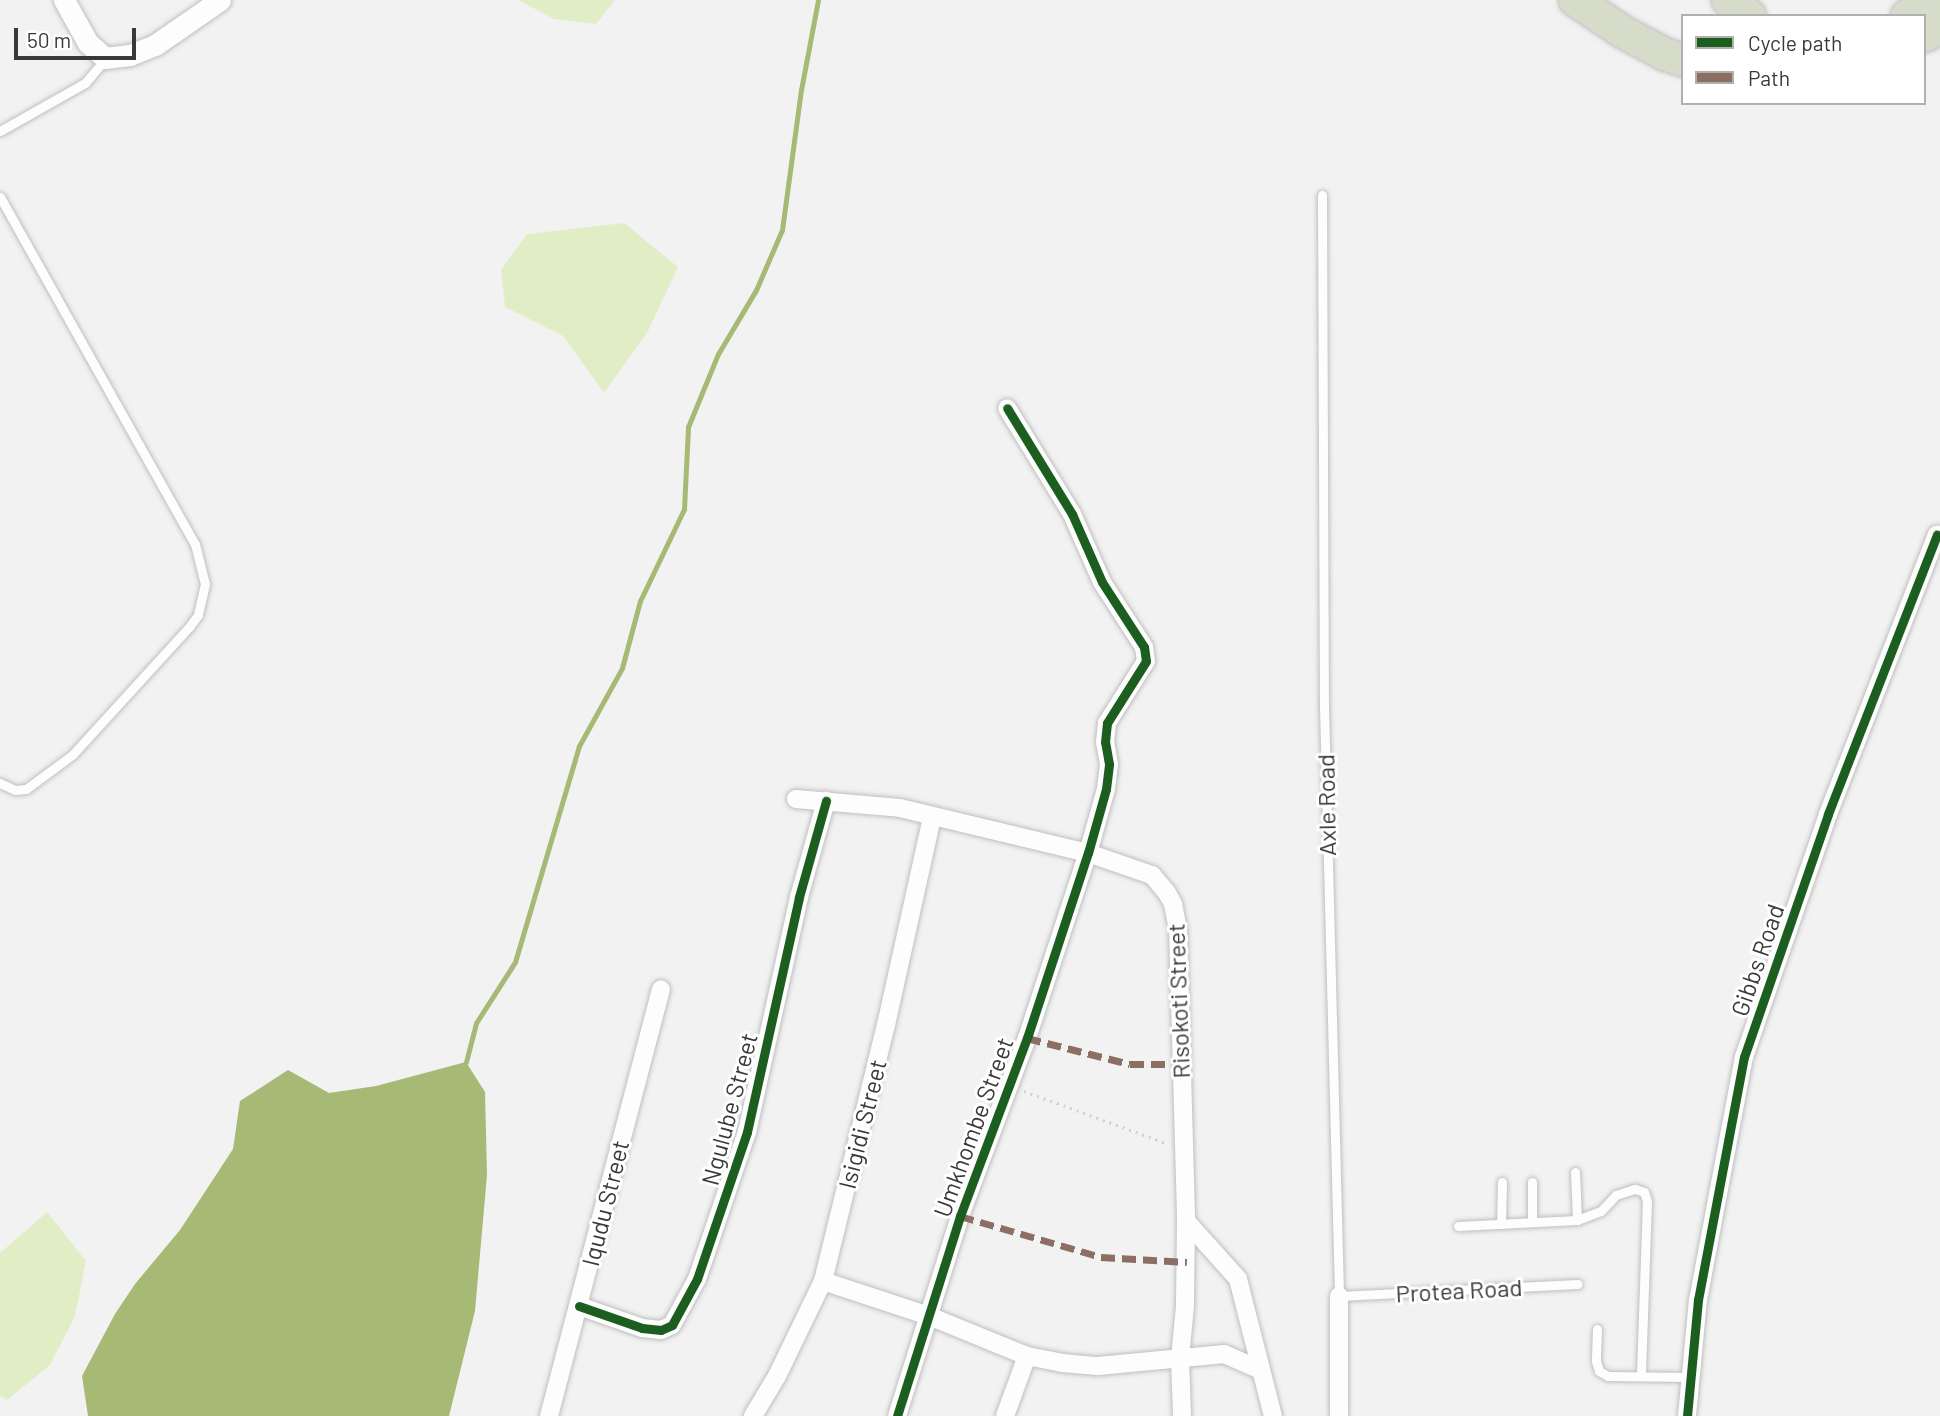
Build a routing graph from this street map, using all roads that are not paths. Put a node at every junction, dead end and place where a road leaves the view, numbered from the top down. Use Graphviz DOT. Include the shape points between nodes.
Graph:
graph roads {
  1 [pos="64,0"];
  2 [pos="220,0"];
  3 [pos="1575,0"];
  4 [pos="1728,0"];
  5 [pos="1931,0"];
  6 [pos="1746,14"];
  7 [pos="1910,14"];
  8 [pos="106,58"];
  9 [pos="1681,59"];
  10 [pos="0,131"];
  11 [pos="1322,195"];
  12 [pos="0,197"];
  13 [pos="1007,408"];
  14 [pos="1937,535"];
  15 [pos="0,783"];
  16 [pos="796,799"];
  17 [pos="826,801"];
  18 [pos="932,817"];
  19 [pos="1088,853"];
  20 [pos="661,989"];
  21 [pos="1575,1172"];
  22 [pos="1502,1182"];
  23 [pos="1532,1182"];
  24 [pos="1577,1220"];
  25 [pos="1186,1221"];
  26 [pos="1532,1222"];
  27 [pos="1501,1224"];
  28 [pos="1458,1226"];
  29 [pos="823,1281"];
  30 [pos="1578,1284"];
  31 [pos="1339,1296"];
  32 [pos="579,1306"];
  33 [pos="929,1316"];
  34 [pos="1597,1329"];
  35 [pos="1027,1356"];
  36 [pos="1180,1357"];
  37 [pos="1261,1370"];
  38 [pos="1641,1376"];
  39 [pos="1689,1377"];
  40 [pos="549,1416"];
  41 [pos="752,1416"];
  42 [pos="897,1416"];
  43 [pos="1005,1416"];
  44 [pos="1182,1416"];
  45 [pos="1273,1416"];
  46 [pos="1339,1416"];
  47 [pos="1687,1416"];
  1 -- 8 [label="street" via="88,43"];
  2 -- 8 [label="street" via="155,45"];
  3 -- 9 [label="highway" via="1623,32"];
  4 -- 6 [label="highway"];
  5 -- 7 [label="highway"];
  8 -- 10 [label="lane" via="85,83"];
  11 -- 31 [label="lane, Axle Road" via="1324,705"];
  12 -- 15 [label="lane" via="195,544 205,584 198,615 190,627 72,755 26,789"];
  13 -- 19 [label="street, Umkhombe Street" via="1072,514 1102,582 1144,647 1142,671 1107,723 1106,789"];
  14 -- 39 [label="street, Gibbs Road" via="1828,814 1744,1057 1700,1286"];
  16 -- 17 [label="street, Risokoti Street"];
  17 -- 18 [label="street, Risokoti Street" via="900,808"];
  17 -- 32 [label="street, Ngulube Street" via="799,897 747,1132 692,1290 672,1325 655,1331"];
  18 -- 19 [label="street, Risokoti Street"];
  18 -- 29 [label="street, Isigidi Street"];
  19 -- 25 [label="street, Risokoti Street" via="1152,875 1173,904 1178,929"];
  19 -- 33 [label="street, Umkhombe Street"];
  20 -- 32 [label="street, Iqudu Street"];
  21 -- 24 [label="lane"];
  22 -- 27 [label="lane"];
  23 -- 26 [label="lane"];
  24 -- 26 [label="lane"];
  24 -- 38 [label="lane" via="1601,1211 1616,1195 1635,1189 1644,1192"];
  25 -- 36 [label="street, Risokoti Street"];
  25 -- 37 [label="street" via="1238,1279"];
  26 -- 27 [label="lane"];
  27 -- 28 [label="lane"];
  29 -- 33 [label="street"];
  29 -- 41 [label="street, Isigidi Street" via="777,1376"];
  30 -- 31 [label="lane, Protea Road"];
  31 -- 46 [label="street, Axle Road"];
  32 -- 40 [label="street, Iqudu Street"];
  33 -- 35 [label="street"];
  33 -- 42 [label="street, Umkhombe Street"];
  34 -- 38 [label="lane" via="1600,1371 1608,1376"];
  35 -- 36 [label="street" via="1098,1366"];
  35 -- 43 [label="street"];
  36 -- 37 [label="street" via="1224,1354"];
  36 -- 44 [label="street, Risokoti Street"];
  37 -- 45 [label="street"];
  38 -- 39 [label="lane"];
  39 -- 47 [label="street, Gibbs Road"];
}
